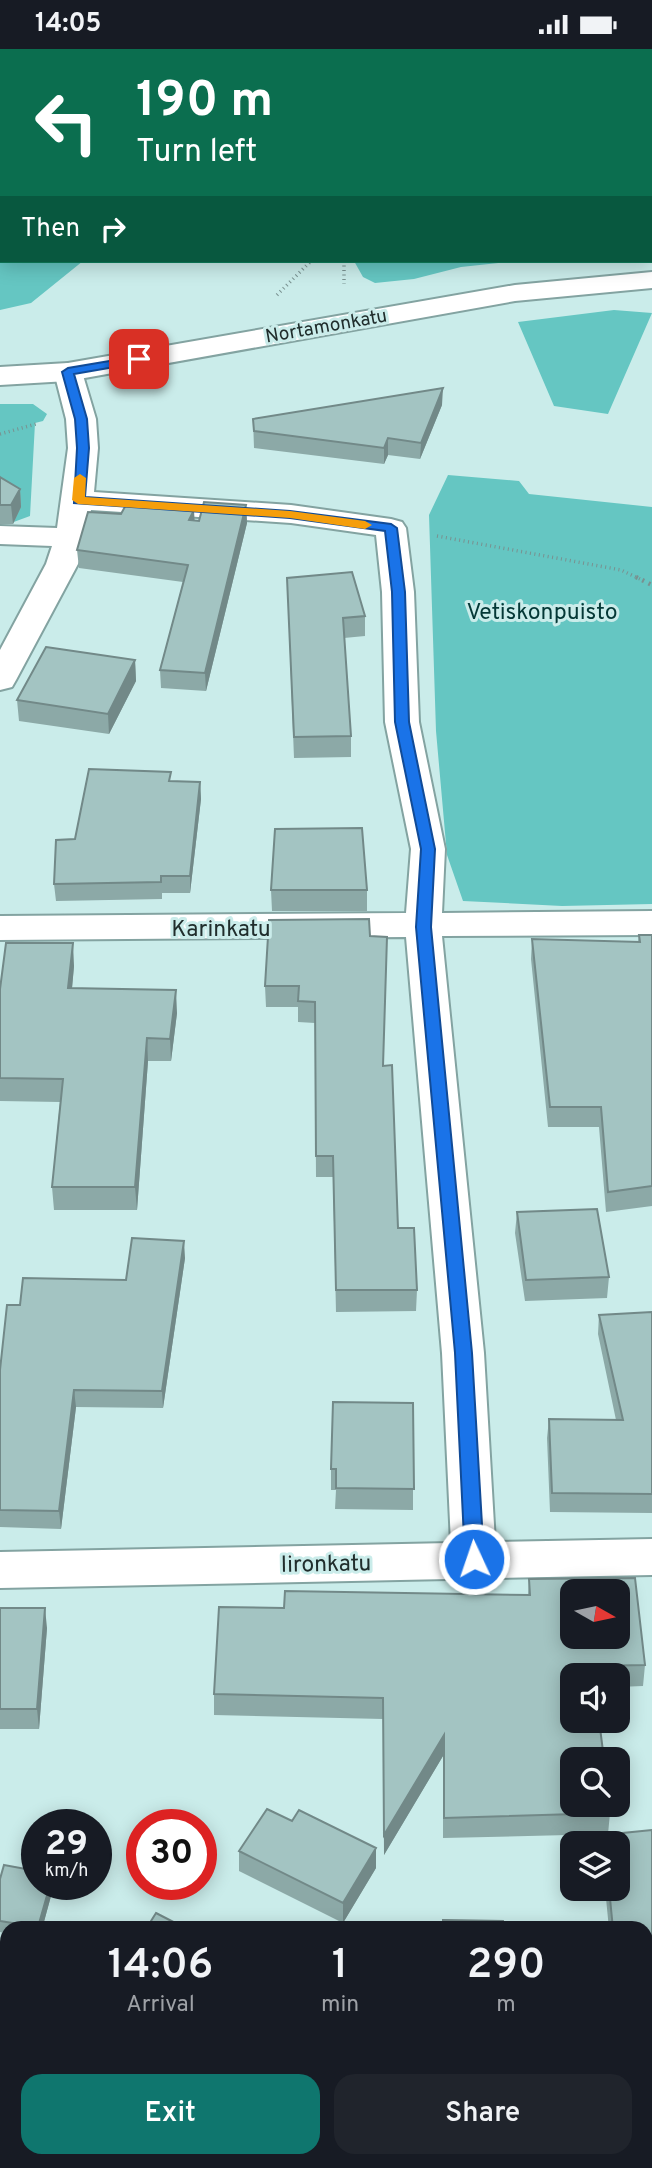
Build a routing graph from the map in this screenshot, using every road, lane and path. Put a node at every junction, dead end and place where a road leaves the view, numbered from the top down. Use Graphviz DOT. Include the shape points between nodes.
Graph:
graph roads {
  1 [pos="309,263"];
  2 [pos="344,263"];
  3 [pos="652,280"];
  4 [pos="344,293"];
  5 [pos="275,297"];
  6 [pos="68,372"];
  7 [pos="0,376"];
  8 [pos="78,500"];
  9 [pos="391,528"];
  10 [pos="0,535"];
  11 [pos="71,538"];
  12 [pos="652,585"];
  13 [pos="0,680"];
  14 [pos="652,923"];
  15 [pos="424,927"];
  16 [pos="0,928"];
  17 [pos="652,1557"];
  18 [pos="474,1559"];
  19 [pos="0,1570"];
  1 -- 5 [label="path"];
  2 -- 4 [label="path"];
  3 -- 6 [label="street, Nortamonkatu" via="502,295"];
  6 -- 7 [label="street, Nortamonkatu"];
  6 -- 8 [label="street" via="81,419"];
  8 -- 9 [label="street" via="290,514"];
  8 -- 11 [label="street"];
  9 -- 12 [label="path" via="621,570"];
  9 -- 15 [label="street" via="402,722 428,849"];
  10 -- 11 [label="street"];
  11 -- 13 [label="street" via="62,564"];
  14 -- 15 [label="street, Karinkatu"];
  15 -- 16 [label="street, Karinkatu"];
  15 -- 18 [label="street" via="463,1353"];
  17 -- 18 [label="street, Iironkatu"];
  18 -- 19 [label="street, Iironkatu"];
}
